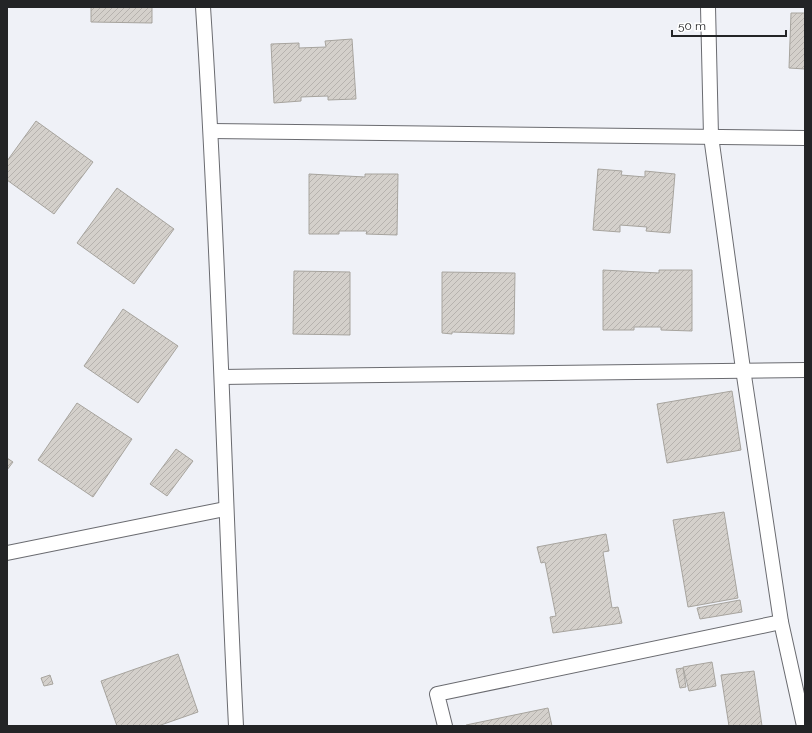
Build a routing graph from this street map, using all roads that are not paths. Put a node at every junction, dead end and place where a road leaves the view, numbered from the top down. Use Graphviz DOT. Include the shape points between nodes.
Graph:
graph roads {
  1 [pos="202,7"];
  2 [pos="708,7"];
  3 [pos="211,131"];
  4 [pos="711,136"];
  5 [pos="805,138"];
  6 [pos="743,369"];
  7 [pos="805,370"];
  8 [pos="222,377"];
  9 [pos="225,509"];
  10 [pos="7,553"];
  11 [pos="781,622"];
  12 [pos="804,724"];
  13 [pos="236,726"];
  14 [pos="445,726"];
  1 -- 3 [label="street"];
  2 -- 4 [label="street"];
  3 -- 4 [label="street"];
  3 -- 8 [label="street"];
  4 -- 5 [label="street"];
  4 -- 6 [label="street"];
  6 -- 7 [label="street"];
  6 -- 8 [label="street"];
  6 -- 11 [label="street"];
  8 -- 9 [label="street"];
  9 -- 10 [label="street"];
  9 -- 13 [label="street"];
  11 -- 12 [label="street"];
  11 -- 14 [label="street" via="437,694"];
}
